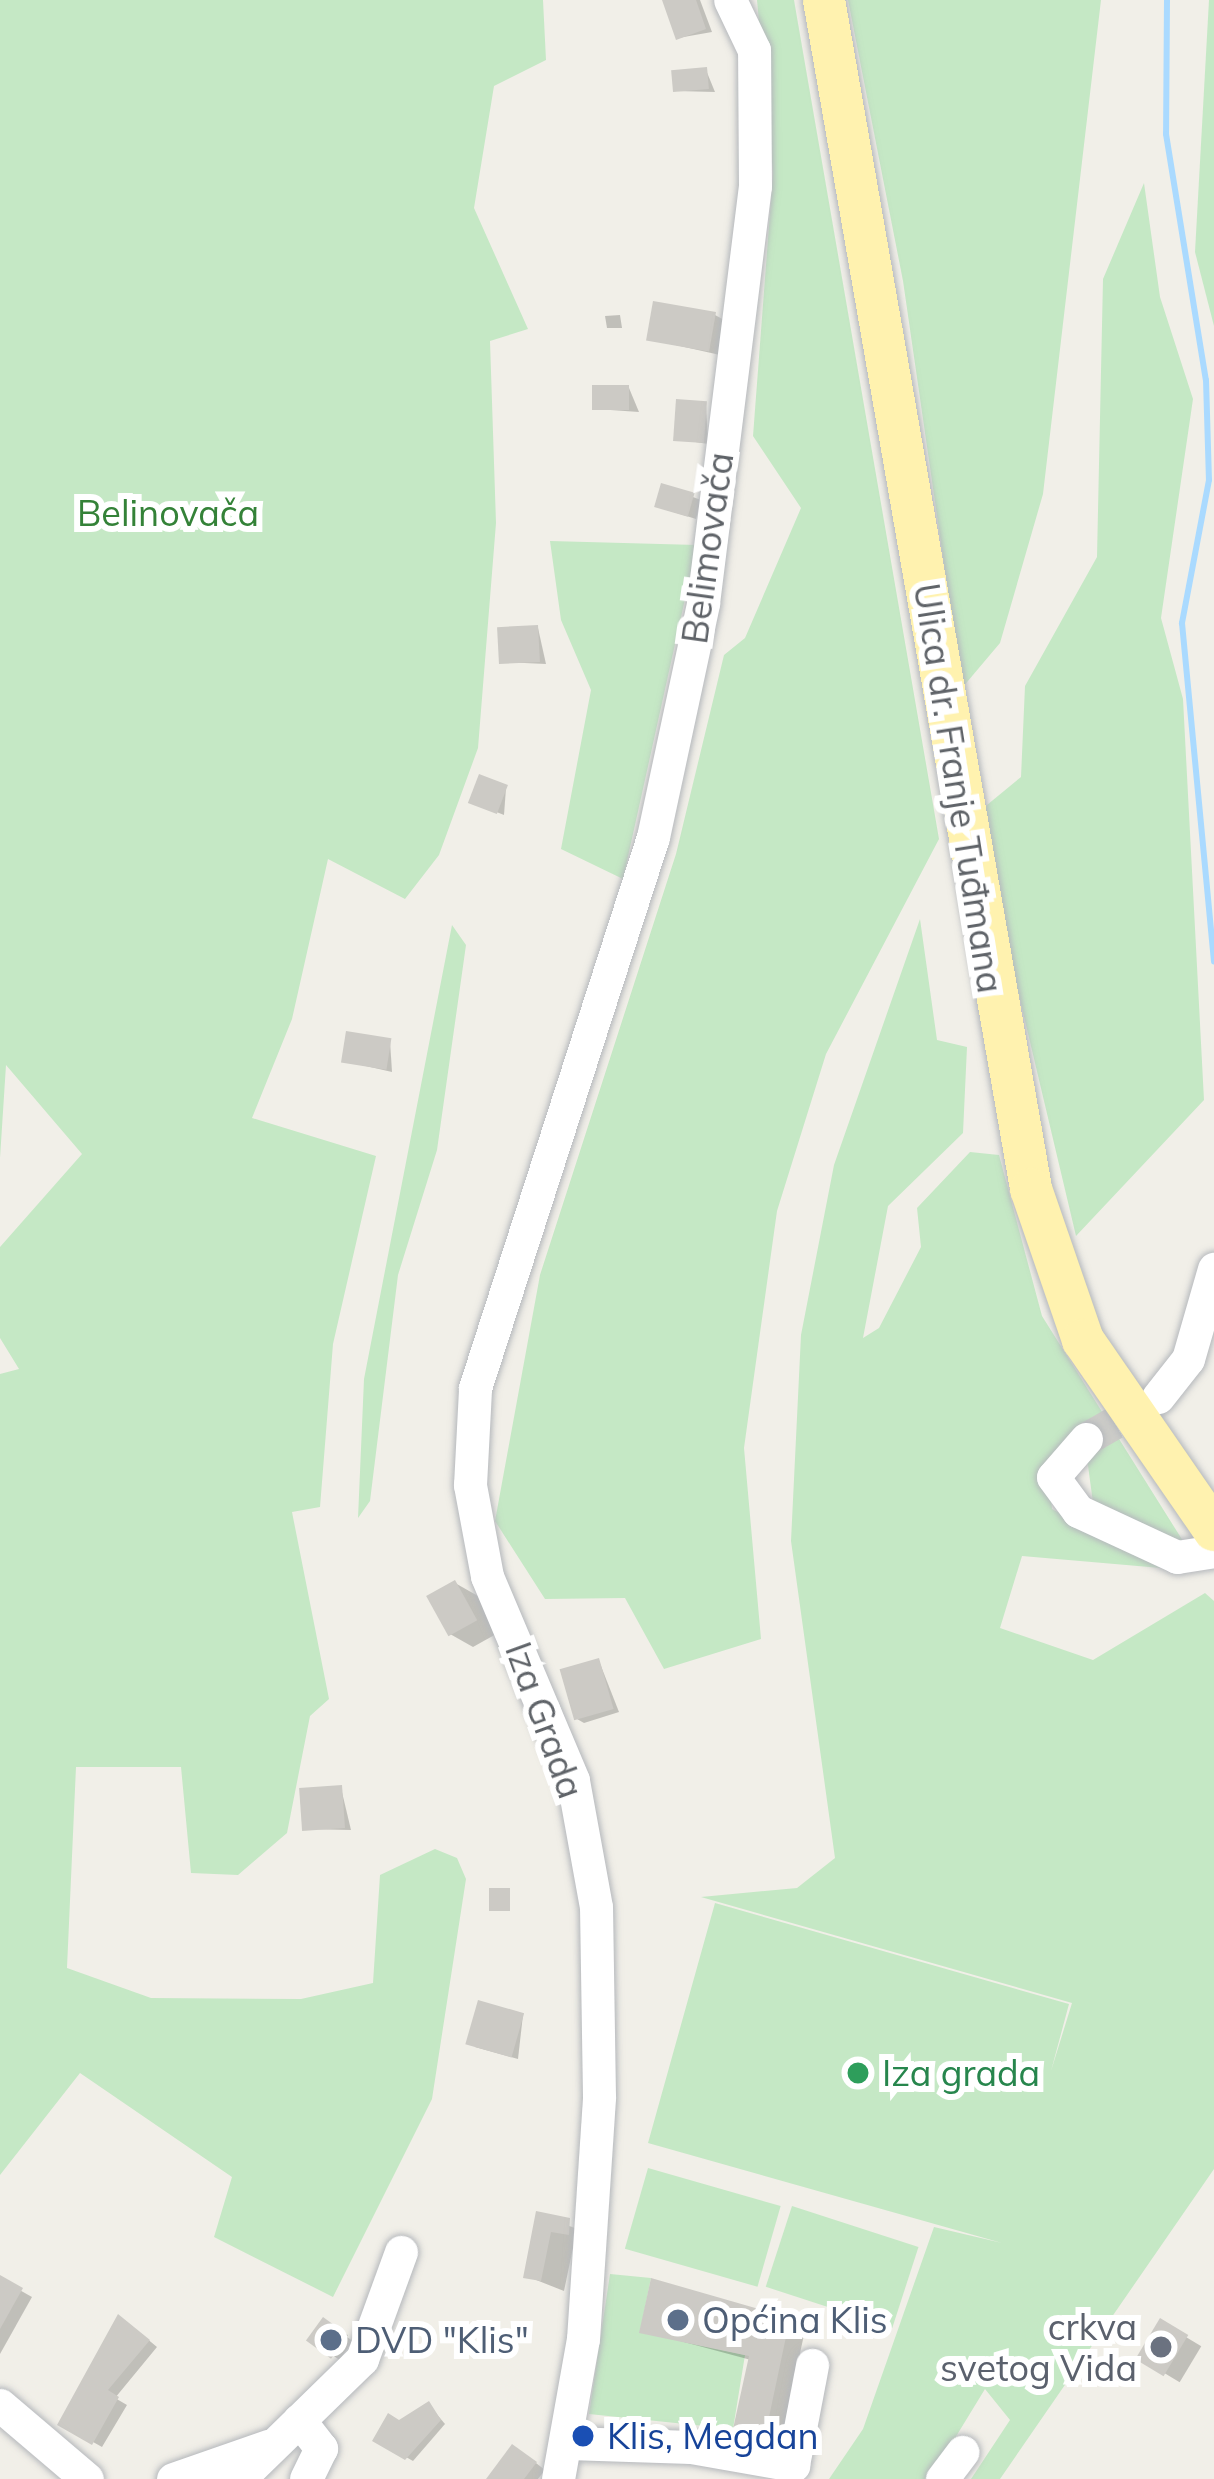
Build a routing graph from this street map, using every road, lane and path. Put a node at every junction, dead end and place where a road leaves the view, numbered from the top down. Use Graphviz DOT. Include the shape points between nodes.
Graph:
graph roads {
  1 [pos="730,0"];
  2 [pos="824,0"];
  3 [pos="572,1086"];
  4 [pos="1214,1269"];
  5 [pos="1159,1397"];
  6 [pos="1087,1438"];
  7 [pos="1214,1530"];
  8 [pos="1214,1551"];
  9 [pos="401,2252"];
  10 [pos="812,2366"];
  11 [pos="0,2405"];
  12 [pos="299,2420"];
  13 [pos="568,2443"];
  14 [pos="268,2446"];
  15 [pos="87,2479"];
  16 [pos="173,2479"];
  17 [pos="238,2479"];
  18 [pos="306,2479"];
  19 [pos="558,2479"];
  1 -- 3 [label="street, Belimovača" via="754,50 754,186 703,603 653,837"];
  2 -- 7 [label="main road, Ulica dr. Franje Tuđmana" via="1031,1189 1084,1340"];
  3 -- 13 [label="street, Iza Grada" via="475,1388 470,1485 488,1576 574,1780 596,1907 599,2097"];
  4 -- 5 [label="street" via="1188,1358"];
  6 -- 8 [label="street" via="1053,1478 1078,1511 1177,1557"];
  9 -- 12 [label="street" via="362,2359"];
  10 -- 13 [label="street" via="793,2465 691,2446"];
  11 -- 15 [label="street"];
  12 -- 14 [label="street"];
  12 -- 18 [label="street" via="321,2448"];
  13 -- 19 [label="street, Iza Grada"];
  14 -- 16 [label="street"];
  14 -- 17 [label="street"];
}
